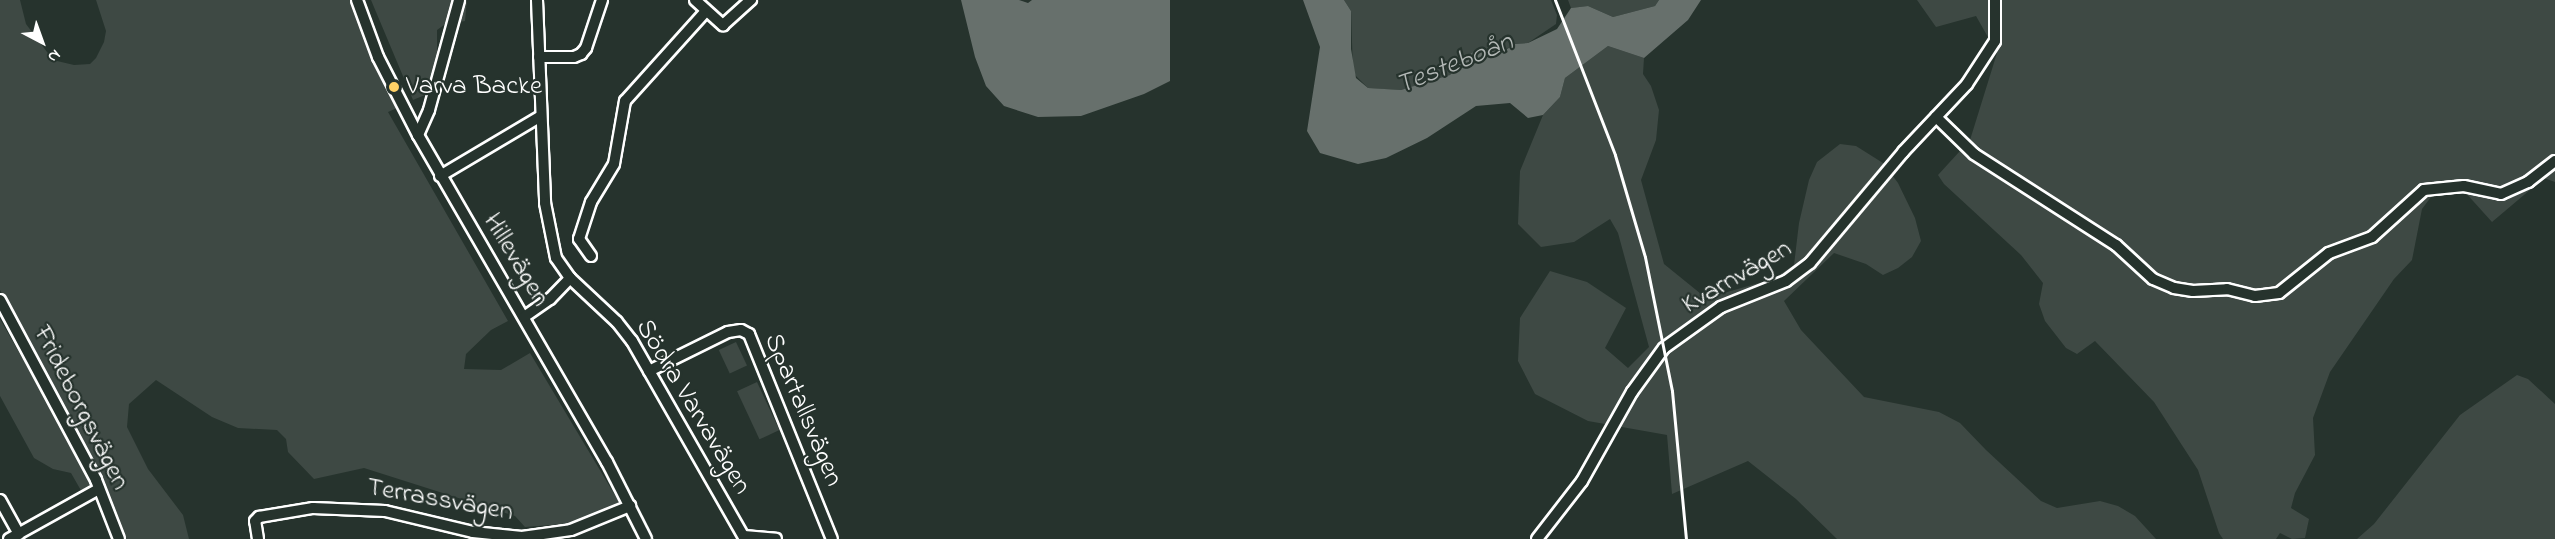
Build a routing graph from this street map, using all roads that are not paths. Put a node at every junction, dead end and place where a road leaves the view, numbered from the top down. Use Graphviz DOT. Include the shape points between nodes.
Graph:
graph roads {
  1 [pos="357,0"];
  2 [pos="459,0"];
  3 [pos="537,0"];
  4 [pos="602,0"];
  5 [pos="695,0"];
  6 [pos="751,0"];
  7 [pos="1997,1"];
  8 [pos="706,11"];
  9 [pos="539,57"];
  10 [pos="541,116"];
  11 [pos="1936,117"];
  12 [pos="418,135"];
  13 [pos="2555,160"];
  14 [pos="440,176"];
  15 [pos="591,256"];
  16 [pos="570,278"];
  17 [pos="0,300"];
  18 [pos="524,317"];
  19 [pos="649,371"];
  20 [pos="99,489"];
  21 [pos="0,500"];
  22 [pos="630,506"];
  23 [pos="14,536"];
  24 [pos="745,537"];
  25 [pos="257,538"];
  26 [pos="508,538"];
  27 [pos="119,539"];
  28 [pos="646,539"];
  29 [pos="776,539"];
  30 [pos="832,539"];
  31 [pos="1537,539"];
  1 -- 12 [label="street, Hillevägen" via="378,57"];
  2 -- 12 [label="street" via="429,110"];
  3 -- 9 [label="street, Södra Varvavägen"];
  4 -- 9 [label="street" via="581,54"];
  5 -- 8 [label="street"];
  6 -- 8 [label="street" via="723,25"];
  7 -- 11 [label="street, Kvarnvägen" via="1995,41 1967,84"];
  8 -- 15 [label="street" via="625,101 614,164 591,202 579,239"];
  9 -- 10 [label="street, Södra Varvavägen"];
  10 -- 14 [label="street"];
  10 -- 16 [label="street, Södra Varvavägen" via="545,202 556,258"];
  11 -- 13 [label="street" via="1974,154 2116,245 2153,279 2174,288 2227,289 2255,296 2279,293 2329,253 2372,237 2424,190 2464,186 2501,194 2528,182"];
  11 -- 31 [label="street, Kvarnvägen" via="1810,263 1786,281 1721,308 1664,348 1632,392 1582,481"];
  12 -- 14 [label="street, Hillevägen"];
  14 -- 18 [label="street, Hillevägen"];
  16 -- 18 [label="street" via="550,299"];
  16 -- 19 [label="street, Södra Varvavägen" via="624,330"];
  17 -- 20 [label="street, Frideborgsvägen"];
  18 -- 22 [label="street, Hillevägen"];
  19 -- 24 [label="street, Södra Varvavägen"];
  19 -- 30 [label="street, Spartallsvägen" via="728,332 741,330 749,334"];
  20 -- 23 [label="street"];
  20 -- 27 [label="street, Frideborgsvägen"];
  21 -- 23 [label="street"];
  22 -- 26 [label="street, Terrassvägen" via="571,530"];
  22 -- 28 [label="street, Hillevägen"];
  24 -- 29 [label="street"];
  25 -- 26 [label="street, Terrassvägen" via="255,522 261,516 330,507 384,511"];
}
